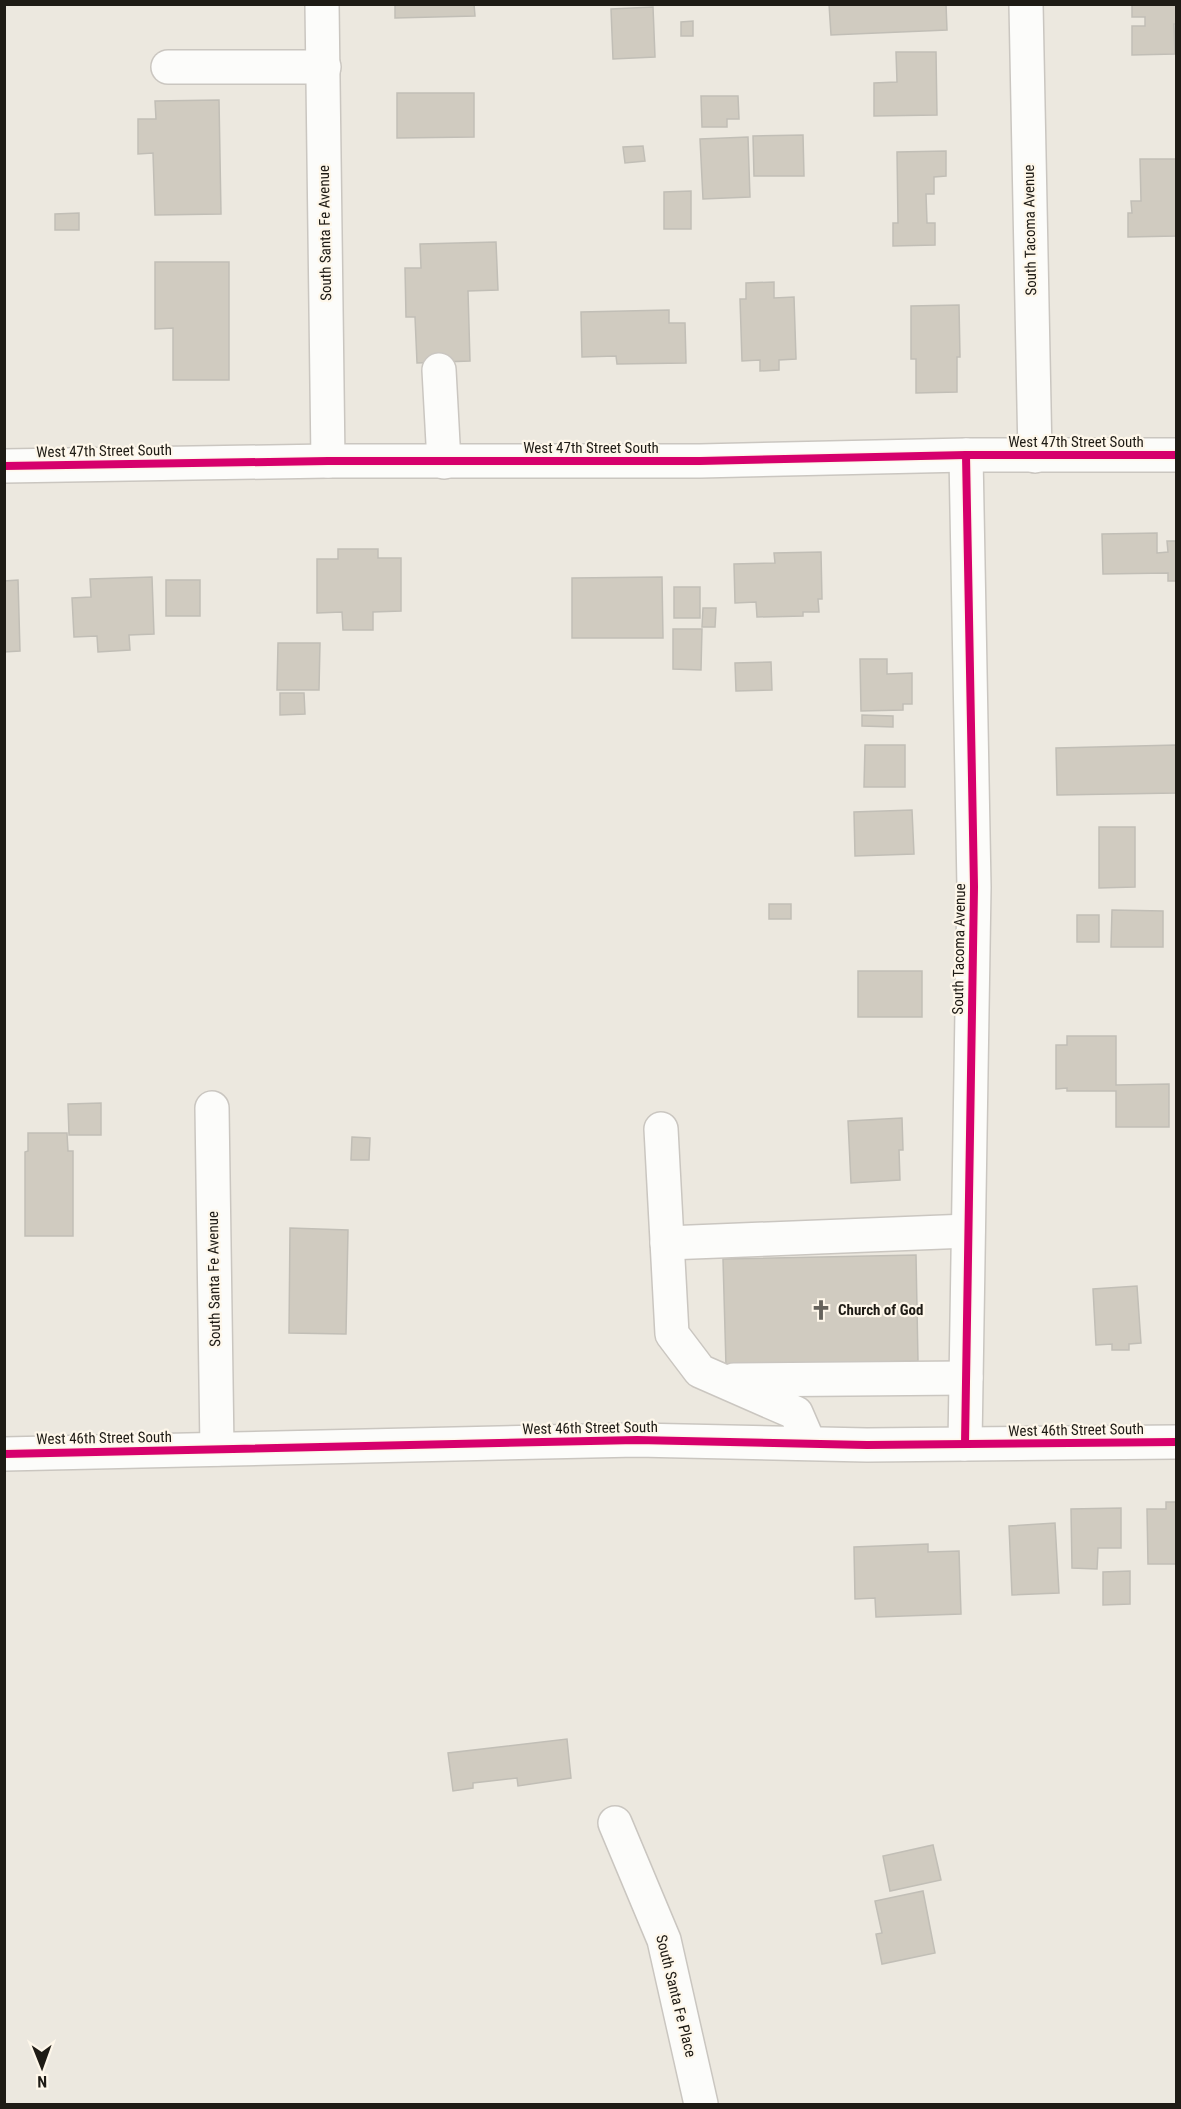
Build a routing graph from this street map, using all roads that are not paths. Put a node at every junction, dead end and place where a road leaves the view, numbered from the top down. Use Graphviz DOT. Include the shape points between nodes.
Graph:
graph roads {
  1 [pos="322,4"];
  2 [pos="1026,4"];
  3 [pos="168,67"];
  4 [pos="324,67"];
  5 [pos="439,370"];
  6 [pos="966,455"];
  7 [pos="1176,455"];
  8 [pos="1035,456"];
  9 [pos="328,461"];
  10 [pos="444,462"];
  11 [pos="4,466"];
  12 [pos="212,1108"];
  13 [pos="662,1130"];
  14 [pos="968,1232"];
  15 [pos="668,1243"];
  16 [pos="966,1378"];
  17 [pos="720,1380"];
  18 [pos="1176,1442"];
  19 [pos="809,1443"];
  20 [pos="965,1444"];
  21 [pos="216,1449"];
  22 [pos="4,1454"];
  23 [pos="615,1823"];
  24 [pos="701,2104"];
  1 -- 4 [label="street, South Santa Fe Avenue"];
  2 -- 8 [label="street, South Tacoma Avenue"];
  3 -- 4 [label="street"];
  4 -- 9 [label="street, South Santa Fe Avenue"];
  5 -- 10 [label="street"];
  6 -- 8 [label="street, West 47th Street South"];
  6 -- 10 [label="street, West 47th Street South"];
  6 -- 14 [label="street, South Tacoma Avenue" via="974,887"];
  7 -- 8 [label="street, West 47th Street South"];
  9 -- 10 [label="street, West 47th Street South"];
  9 -- 11 [label="street, West 47th Street South"];
  12 -- 21 [label="street, South Santa Fe Avenue"];
  13 -- 15 [label="street"];
  14 -- 15 [label="street"];
  14 -- 16 [label="street, South Tacoma Avenue"];
  15 -- 17 [label="street" via="672,1334 700,1371"];
  16 -- 17 [label="street"];
  16 -- 20 [label="street, South Tacoma Avenue"];
  17 -- 19 [label="street" via="796,1413"];
  18 -- 20 [label="street, West 46th Street South"];
  19 -- 20 [label="street, West 46th Street South"];
  19 -- 21 [label="street, West 46th Street South" via="637,1440"];
  21 -- 22 [label="street, West 46th Street South"];
  23 -- 24 [label="street, South Santa Fe Place" via="664,1940"];
}
